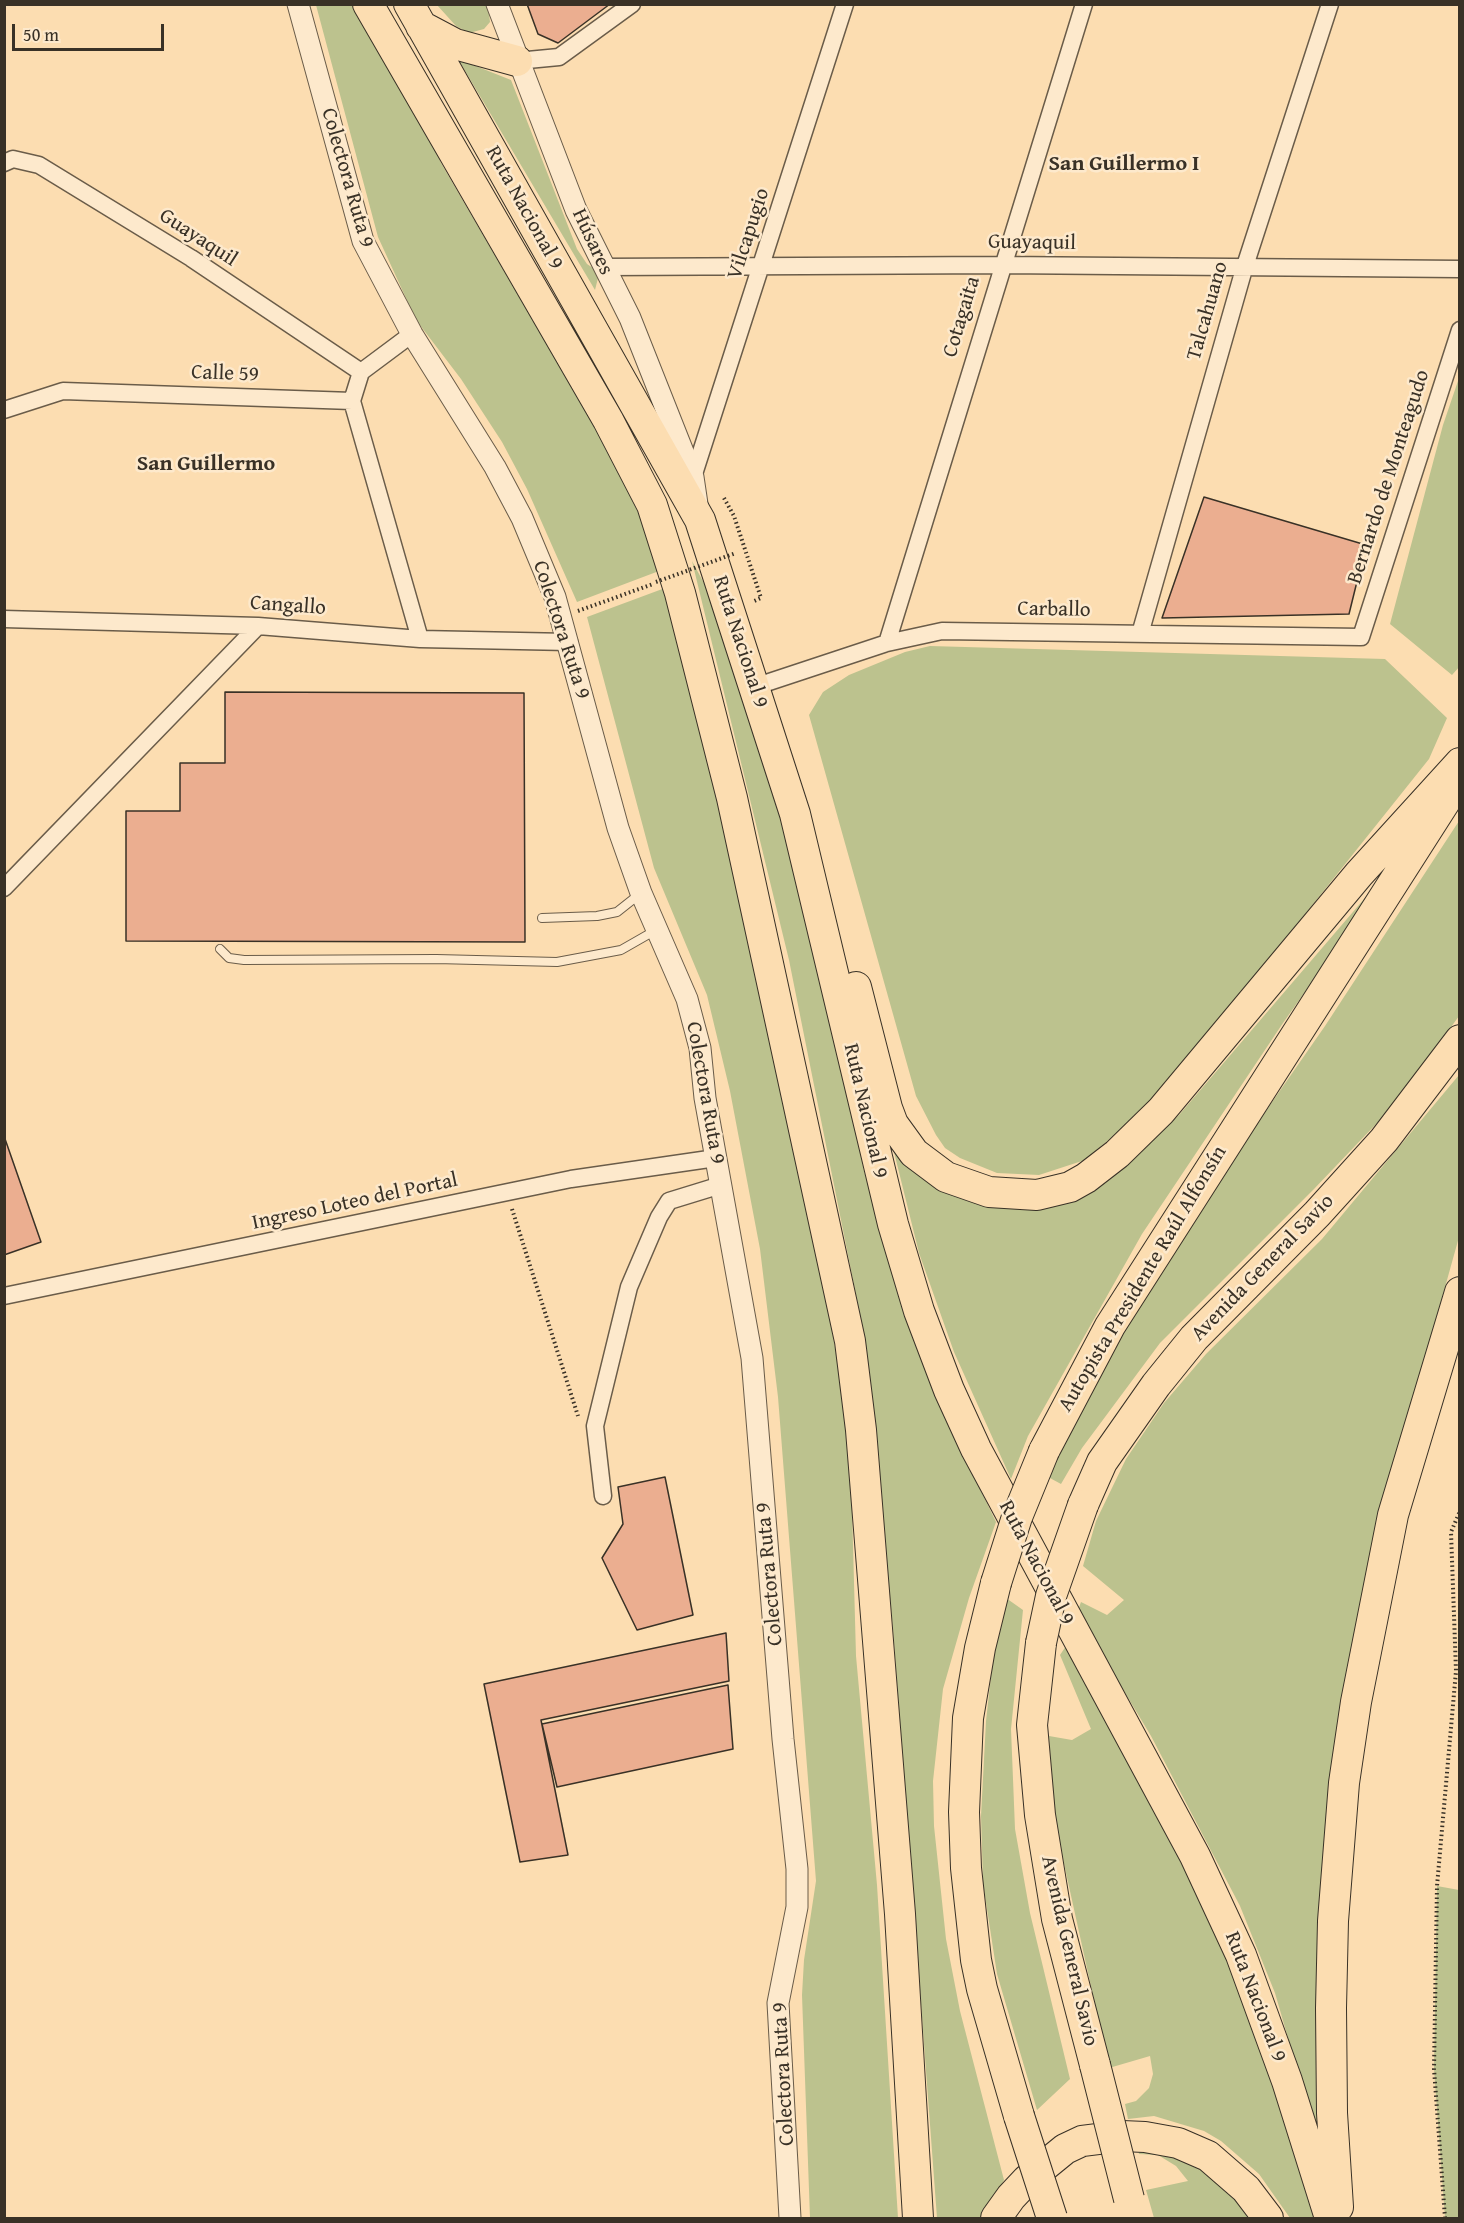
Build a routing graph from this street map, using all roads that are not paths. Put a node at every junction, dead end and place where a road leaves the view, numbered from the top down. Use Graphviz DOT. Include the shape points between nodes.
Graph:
graph roads {
  1 [pos="298,4"];
  2 [pos="369,4"];
  3 [pos="497,4"];
  4 [pos="632,4"];
  5 [pos="845,4"];
  6 [pos="1084,4"];
  7 [pos="1330,4"];
  8 [pos="415,15"];
  9 [pos="517,61"];
  10 [pos="4,163"];
  11 [pos="1002,265"];
  12 [pos="762,266"];
  13 [pos="604,267"];
  14 [pos="1244,268"];
  15 [pos="1460,269"];
  16 [pos="1460,330"];
  17 [pos="412,334"];
  18 [pos="361,372"];
  19 [pos="352,401"];
  20 [pos="4,410"];
  21 [pos="693,477"];
  22 [pos="700,520"];
  23 [pos="4,619"];
  24 [pos="258,626"];
  25 [pos="1140,634"];
  26 [pos="1361,637"];
  27 [pos="420,639"];
  28 [pos="569,642"];
  29 [pos="887,643"];
  30 [pos="754,687"];
  31 [pos="1460,763"];
  32 [pos="1460,778"];
  33 [pos="795,814"];
  34 [pos="4,888"];
  35 [pos="641,893"];
  36 [pos="542,918"];
  37 [pos="658,928"];
  38 [pos="220,949"];
  39 [pos="1460,1040"];
  40 [pos="716,1158"];
  41 [pos="721,1185"];
  42 [pos="1460,1292"];
  43 [pos="4,1296"];
  44 [pos="603,1496"];
  45 [pos="914,2176"];
  46 [pos="1132,2209"];
  47 [pos="790,2218"];
  48 [pos="912,2218"];
  49 [pos="918,2218"];
  50 [pos="996,2218"];
  51 [pos="1052,2218"];
  52 [pos="1268,2218"];
  53 [pos="1330,2218"];
  54 [pos="1338,2218"];
  1 -- 17 [label="street, Colectora Ruta 9" via="363,241"];
  2 -- 45 [label="highway, Ruta Nacional 9" via="636,472 665,542 696,653 752,884 850,1341 861,1430 901,1926"];
  3 -- 9 [label="street, Húsares"];
  4 -- 9 [label="street" via="560,57"];
  5 -- 12 [label="street, Vilcapugio"];
  6 -- 11 [label="street, Cotagaita"];
  7 -- 14 [label="street, Talcahuano"];
  8 -- 9 [label="highway" via="455,45"];
  8 -- 22 [label="highway, Ruta Nacional 9"];
  9 -- 13 [label="street, Húsares" via="576,210"];
  10 -- 18 [label="street, Guayaquil" via="14,159 39,165 191,258"];
  11 -- 12 [label="street, Guayaquil"];
  11 -- 14 [label="street, Guayaquil"];
  11 -- 29 [label="street, Cotagaita"];
  12 -- 13 [label="street, Guayaquil"];
  12 -- 21 [label="street, Vilcapugio"];
  13 -- 21 [label="street, Húsares" via="630,318"];
  14 -- 15 [label="street, Guayaquil"];
  14 -- 25 [label="street, Talcahuano"];
  16 -- 26 [label="street, Bernardo de Monteagudo"];
  17 -- 18 [label="street"];
  17 -- 28 [label="street, Colectora Ruta 9" via="458,404 522,518"];
  18 -- 19 [label="street"];
  19 -- 20 [label="street, Calle 59" via="63,391"];
  19 -- 27 [label="street"];
  21 -- 22 [label="street, Húsares"];
  22 -- 30 [label="highway, Ruta Nacional 9"];
  23 -- 24 [label="street, Cangallo"];
  24 -- 27 [label="street, Cangallo"];
  24 -- 34 [label="street"];
  25 -- 26 [label="street, Carballo"];
  25 -- 29 [label="street, Carballo" via="956,631"];
  27 -- 28 [label="street, Cangallo"];
  28 -- 35 [label="street, Colectora Ruta 9" via="618,828"];
  29 -- 30 [label="street, Carballo"];
  30 -- 33 [label="highway, Ruta Nacional 9"];
  31 -- 33 [label="highway" via="1359,874 1180,1090 1136,1137 1086,1178 1070,1187 1037,1195 989,1192 946,1178 914,1153 893,1124 834,902 819,856"];
  32 -- 51 [label="highway, Autopista Presidente Raúl Alfonsín, bridge" via="1077,1382 1017,1517 996,1583 969,1718 964,1812 966,1868 982,1989"];
  33 -- 53 [label="highway, Ruta Nacional 9" via="892,1224 949,1390 1001,1499 1195,1856 1241,1955 1287,2081"];
  35 -- 36 [label="lane" via="617,912"];
  35 -- 37 [label="street, Colectora Ruta 9"];
  37 -- 38 [label="lane" via="621,950 557,962 244,960 230,958"];
  37 -- 40 [label="street, Colectora Ruta 9" via="687,999 700,1048"];
  39 -- 46 [label="highway, Avenida General Savio, bridge" via="1384,1140 1317,1214 1207,1324 1156,1385 1102,1462 1051,1596 1041,1643 1032,1725 1040,1815 1057,1919"];
  40 -- 41 [label="street, Colectora Ruta 9"];
  40 -- 43 [label="street, Ingreso Loteo del Portal" via="571,1179"];
  41 -- 44 [label="street" via="669,1201 630,1287 595,1426"];
  41 -- 47 [label="street, Colectora Ruta 9" via="752,1358 797,1869 797,1907 778,2003"];
  42 -- 54 [label="highway" via="1391,1526 1344,1783 1333,1921 1331,2008"];
  45 -- 48 [label="highway"];
  45 -- 49 [label="highway, Ruta Nacional 9"];
  50 -- 52 [label="highway" via="1027,2180 1065,2149 1082,2141 1122,2136 1178,2143 1208,2156 1240,2183"];
}
